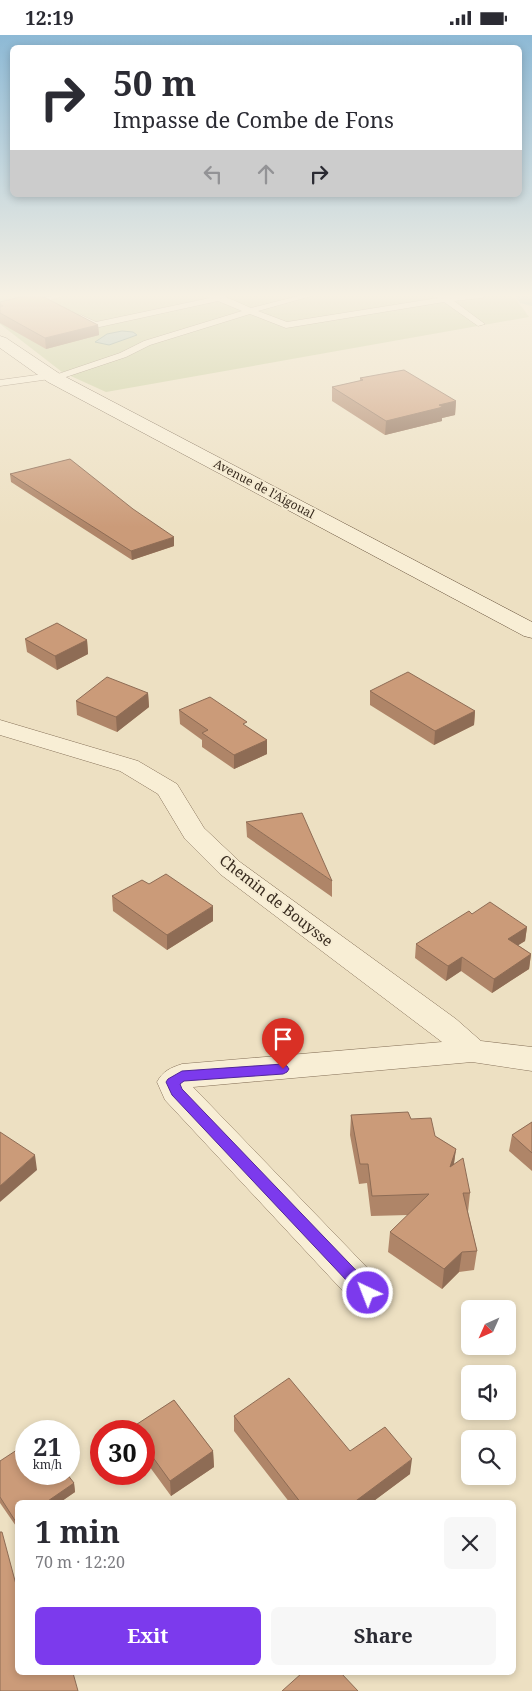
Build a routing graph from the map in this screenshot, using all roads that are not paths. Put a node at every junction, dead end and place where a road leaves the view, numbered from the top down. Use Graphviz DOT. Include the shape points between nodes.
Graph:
graph roads {
  1 [pos="45,372"];
  2 [pos="67,372"];
  3 [pos="52,377"];
  4 [pos="0,383"];
  5 [pos="532,631"];
  6 [pos="0,727"];
  7 [pos="472,1051"];
  8 [pos="532,1059"];
  9 [pos="368,1293"];
  1 -- 3 [label="street, Avenue de l'Aigoual"];
  2 -- 3 [label="lane"];
  3 -- 4 [label="lane"];
  3 -- 5 [label="street, Avenue de l'Aigoual"];
  6 -- 7 [label="street, Chemin de Bouysse" via="129,766 168,789 194,833 230,868"];
  7 -- 8 [label="street"];
  7 -- 9 [label="street" via="182,1076 173,1082 176,1091"];
}
